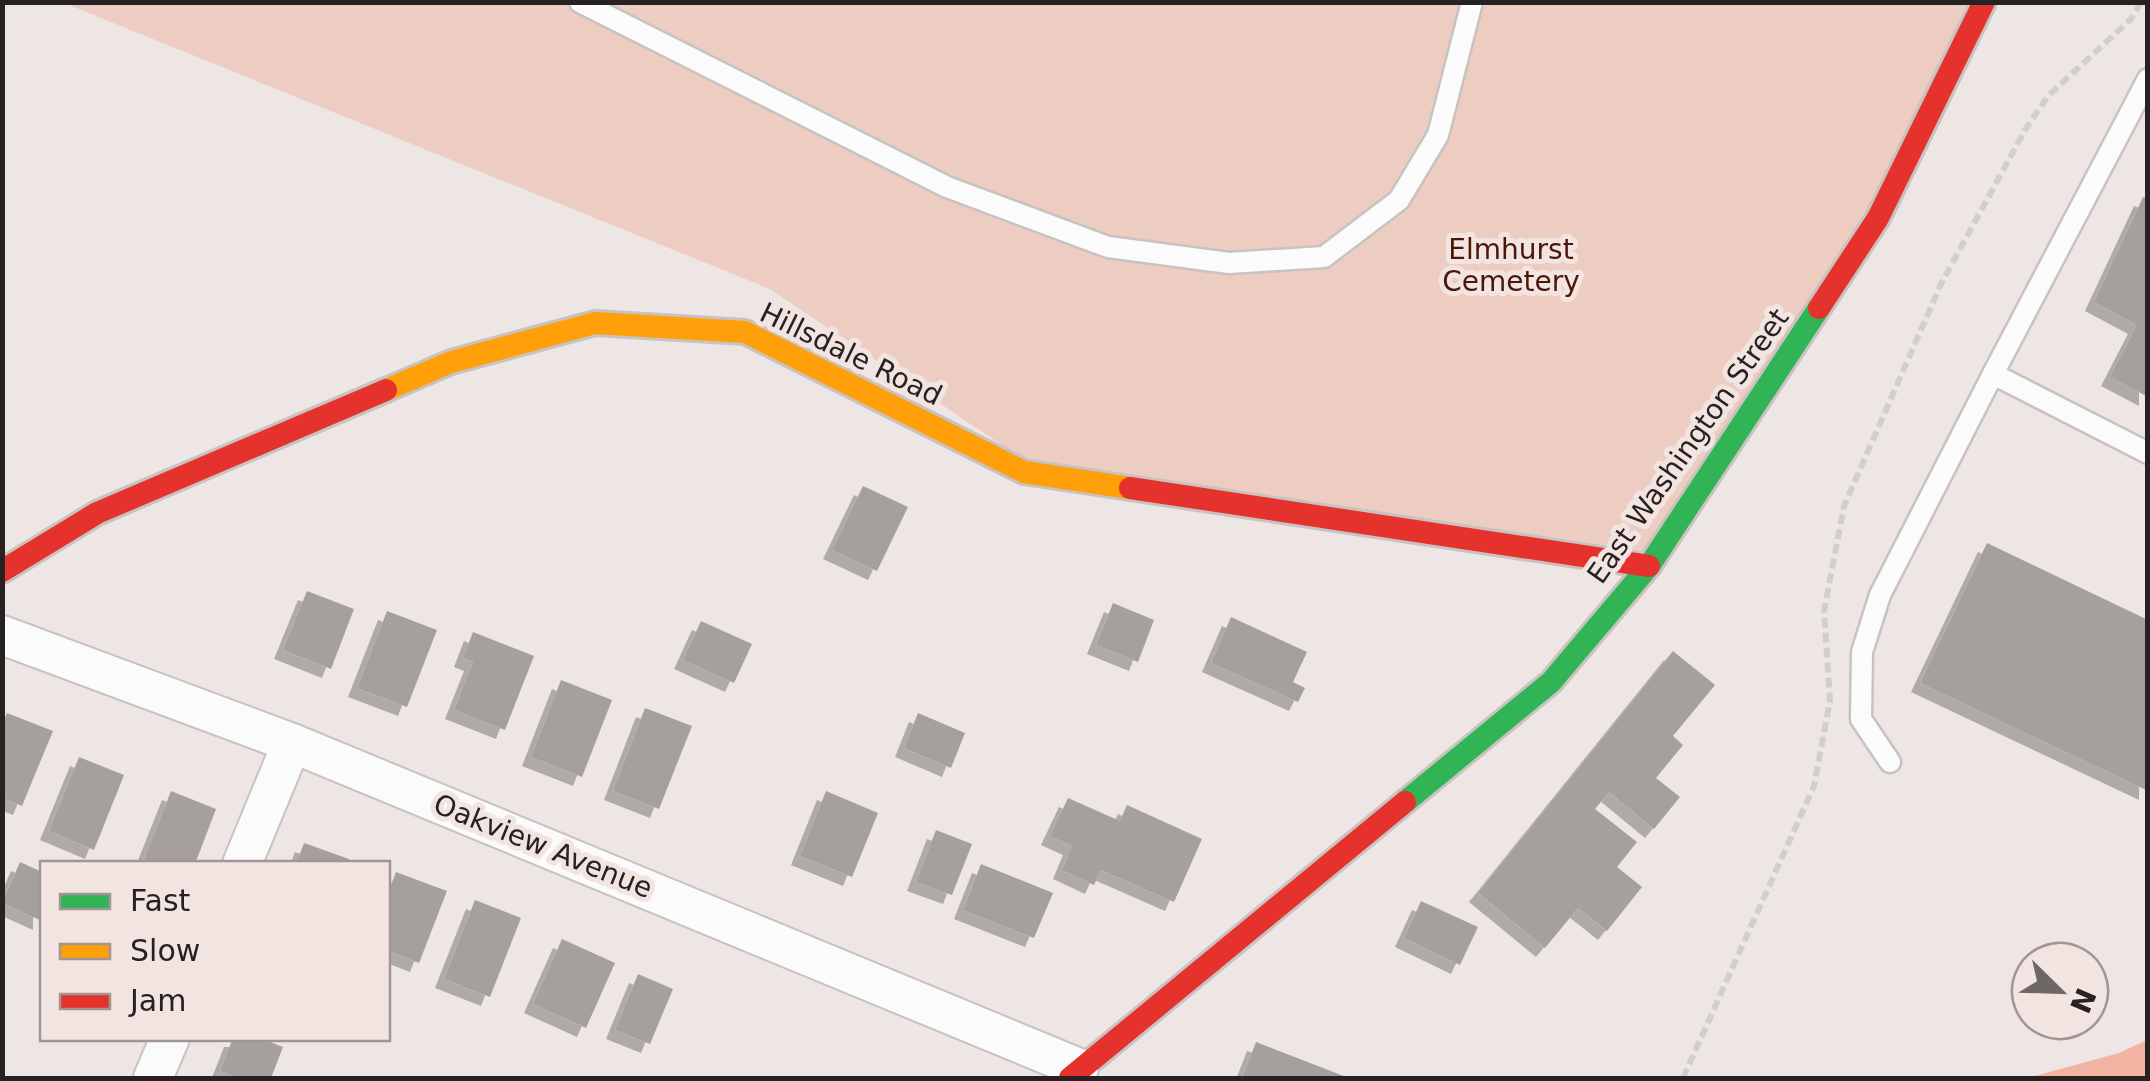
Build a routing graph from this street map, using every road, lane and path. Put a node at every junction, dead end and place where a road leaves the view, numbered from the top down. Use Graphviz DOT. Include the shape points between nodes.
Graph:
graph roads {
  1 [pos="580,2"];
  2 [pos="1472,2"];
  3 [pos="1984,2"];
  4 [pos="2141,2"];
  5 [pos="2148,79"];
  6 [pos="1993,374"];
  7 [pos="2148,453"];
  8 [pos="1649,566"];
  9 [pos="2,571"];
  10 [pos="2,635"];
  11 [pos="292,742"];
  12 [pos="1890,762"];
  13 [pos="243,861"];
  14 [pos="169,1041"];
  15 [pos="1074,1073"];
  16 [pos="153,1078"];
  17 [pos="1683,1078"];
  1 -- 2 [label="lane" via="947,187 1108,247 1229,263 1324,257 1399,200 1438,134"];
  3 -- 8 [label="street, East Washington Street" via="1878,218"];
  4 -- 17 [label="path" via="2048,96 2025,130 1941,284 1844,506 1824,611 1830,702 1814,786"];
  5 -- 6 [label="lane"];
  6 -- 7 [label="lane"];
  6 -- 12 [label="lane" via="1880,595 1862,652 1861,719"];
  8 -- 9 [label="street, Hillsdale Road" via="1024,472 745,332 595,322 451,362 97,514"];
  8 -- 15 [label="street, East Washington Street" via="1551,682"];
  10 -- 11 [label="street, Oakview Avenue"];
  11 -- 13 [label="street"];
  11 -- 15 [label="street, Oakview Avenue"];
  14 -- 16 [label="street"];
}
